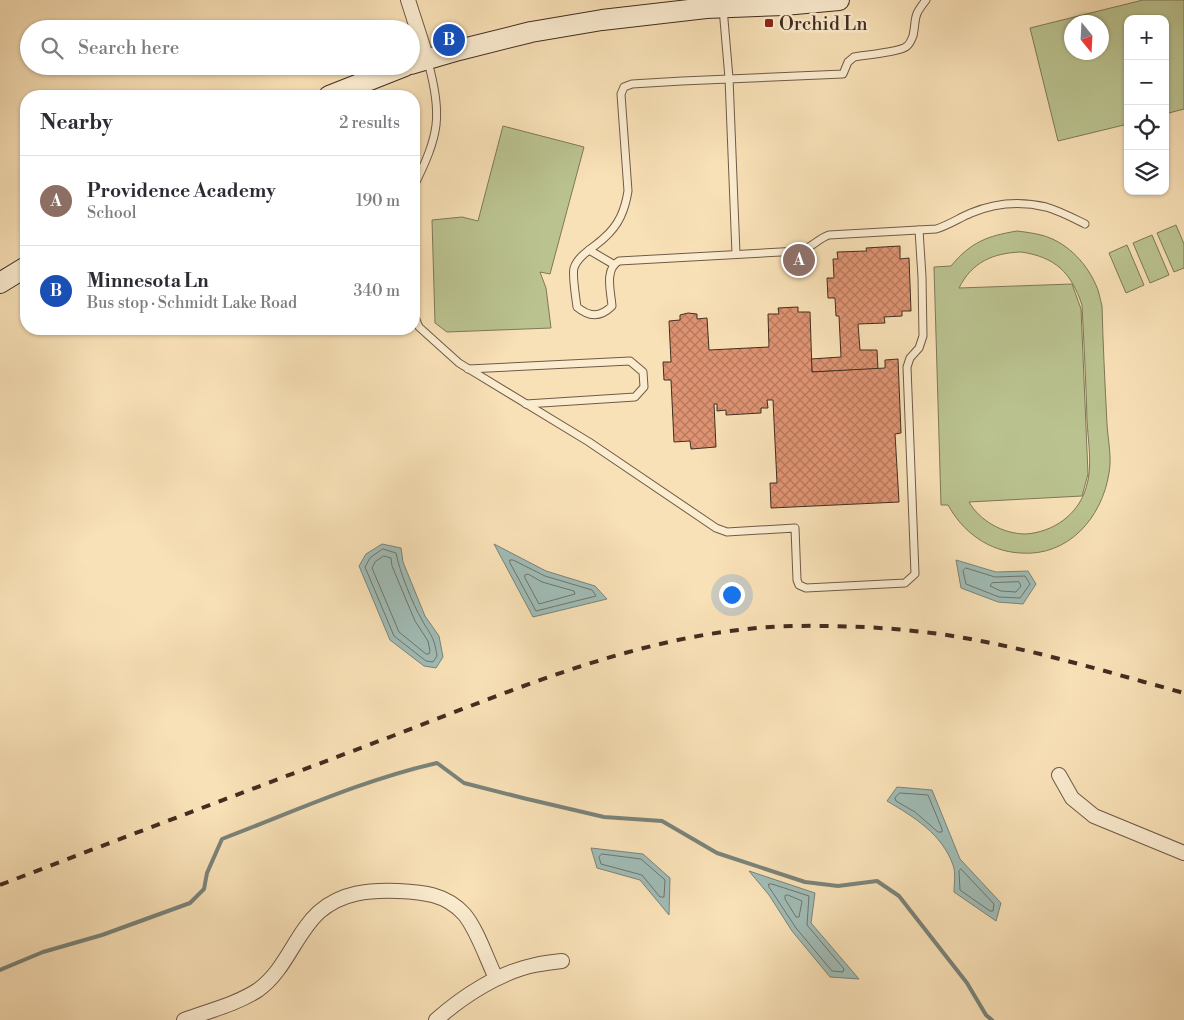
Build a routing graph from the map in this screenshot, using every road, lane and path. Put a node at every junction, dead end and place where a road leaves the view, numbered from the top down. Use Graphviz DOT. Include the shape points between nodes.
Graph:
graph roads {
  1 [pos="408,0"];
  2 [pos="839,0"];
  3 [pos="926,0"];
  4 [pos="723,4"];
  5 [pos="412,20"];
  6 [pos="420,62"];
  7 [pos="420,64"];
  8 [pos="382,75"];
  9 [pos="729,78"];
  10 [pos="344,90"];
  11 [pos="420,173"];
  12 [pos="1085,224"];
  13 [pos="919,230"];
  14 [pos="589,250"];
  15 [pos="736,254"];
  16 [pos="613,264"];
  17 [pos="20,270"];
  18 [pos="0,282"];
  19 [pos="420,328"];
  20 [pos="468,369"];
  21 [pos="526,404"];
  22 [pos="1059,774"];
  23 [pos="1184,853"];
  24 [pos="562,961"];
  25 [pos="496,978"];
  26 [pos="184,1020"];
  27 [pos="436,1020"];
  1 -- 5 [label="street"];
  2 -- 4 [label="street" via="784,5"];
  3 -- 9 [label="lane" via="914,18 913,37 908,46 854,57 843,74"];
  4 -- 6 [label="street" via="530,32"];
  4 -- 9 [label="lane"];
  7 -- 11 [label="lane" via="436,91 437,121 429,154"];
  8 -- 10 [label="street"];
  9 -- 14 [label="lane" via="624,87 621,94 628,191 626,203 614,227"];
  9 -- 15 [label="lane"];
  12 -- 13 [label="lane" via="1046,207 1004,204 969,213 941,228"];
  13 -- 15 [label="lane" via="829,235 807,250"];
  13 -- 21 [label="lane" via="923,336 907,367 915,574 905,583 806,588 799,585 794,528 727,532 716,528 589,442"];
  14 -- 16 [label="lane"];
  14 -- 16 [label="lane" via="574,269 577,307 590,316 599,315 612,306 610,270"];
  15 -- 16 [label="lane" via="619,261"];
  17 -- 18 [label="street"];
  19 -- 20 [label="lane"];
  20 -- 21 [label="lane"];
  20 -- 21 [label="lane" via="630,361 643,372 644,387 635,397"];
  22 -- 23 [label="street" via="1072,798 1094,816"];
  24 -- 25 [label="street" via="535,964"];
  25 -- 26 [label="street" via="470,921 444,898 427,893 366,891 336,900 319,912 273,976 259,989"];
  25 -- 27 [label="street"];
}
